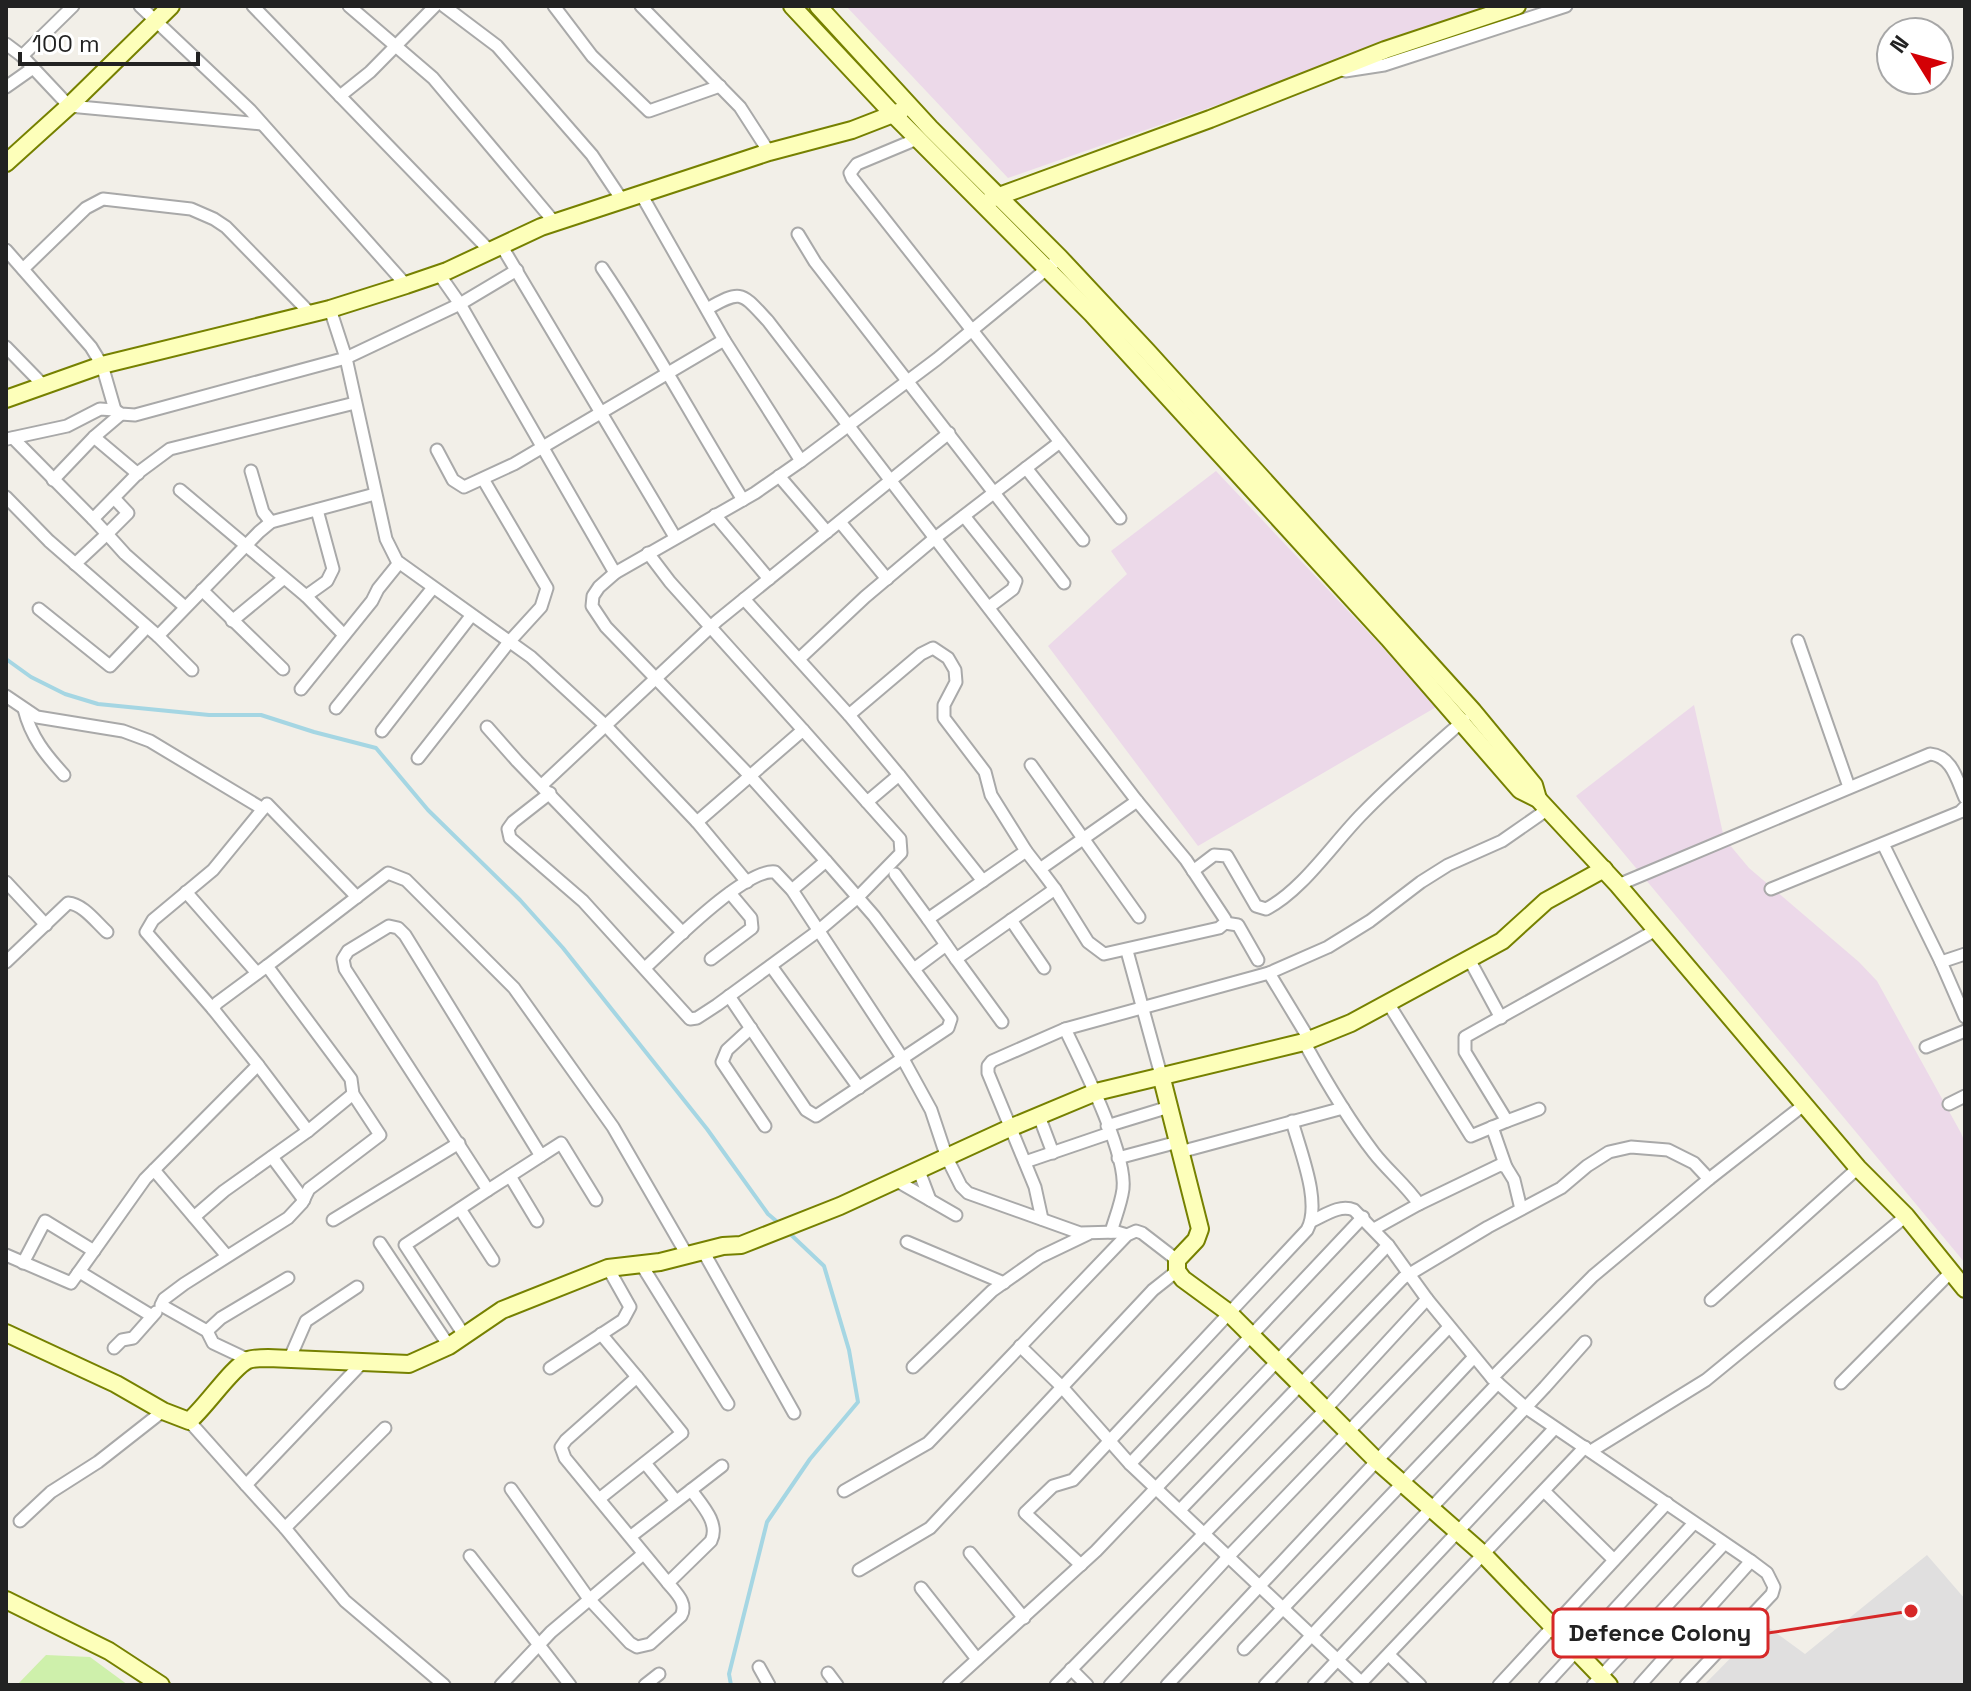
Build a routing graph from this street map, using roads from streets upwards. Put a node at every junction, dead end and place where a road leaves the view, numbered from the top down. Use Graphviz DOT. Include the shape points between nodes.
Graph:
graph roads {
  1 [pos="140,6"];
  2 [pos="171,6"];
  3 [pos="253,6"];
  4 [pos="349,6"];
  5 [pos="435,6"];
  6 [pos="444,6"];
  7 [pos="554,6"];
  8 [pos="641,6"];
  9 [pos="792,6"];
  10 [pos="818,6"];
  11 [pos="1517,6"];
  12 [pos="1566,6"];
  13 [pos="64,9"];
  14 [pos="156,21"];
  15 [pos="6,44"];
  16 [pos="394,46"];
  17 [pos="22,56"];
  18 [pos="33,68"];
  19 [pos="1325,74"];
  20 [pos="720,86"];
  21 [pos="6,87"];
  22 [pos="340,96"];
  23 [pos="69,106"];
  24 [pos="910,107"];
  25 [pos="893,114"];
  26 [pos="262,124"];
  27 [pos="917,139"];
  28 [pos="769,152"];
  29 [pos="8,155"];
  30 [pos="641,194"];
  31 [pos="990,199"];
  32 [pos="622,200"];
  33 [pos="555,223"];
  34 [pos="798,234"];
  35 [pos="496,248"];
  36 [pos="6,250"];
  37 [pos="1054,263"];
  38 [pos="602,268"];
  39 [pos="23,269"];
  40 [pos="517,270"];
  41 [pos="439,274"];
  42 [pos="406,285"];
  43 [pos="460,304"];
  44 [pos="330,309"];
  45 [pos="707,309"];
  46 [pos="310,313"];
  47 [pos="970,331"];
  48 [pos="724,340"];
  49 [pos="6,347"];
  50 [pos="346,358"];
  51 [pos="102,365"];
  52 [pos="667,375"];
  53 [pos="909,380"];
  54 [pos="45,387"];
  55 [pos="6,399"];
  56 [pos="355,403"];
  57 [pos="118,412"];
  58 [pos="602,413"];
  59 [pos="848,426"];
  60 [pos="949,433"];
  61 [pos="94,437"];
  62 [pos="9,439"];
  63 [pos="1060,442"];
  64 [pos="543,447"];
  65 [pos="437,450"];
  66 [pos="801,461"];
  67 [pos="1026,468"];
  68 [pos="251,471"];
  69 [pos="138,474"];
  70 [pos="779,476"];
  71 [pos="483,479"];
  72 [pos="53,480"];
  73 [pos="891,480"];
  74 [pos="180,490"];
  75 [pos="995,492"];
  76 [pos="375,494"];
  77 [pos="6,497"];
  78 [pos="114,498"];
  79 [pos="743,500"];
  80 [pos="317,510"];
  81 [pos="715,515"];
  82 [pos="964,516"];
  83 [pos="1120,518"];
  84 [pos="93,519"];
  85 [pos="271,522"];
  86 [pos="840,522"];
  87 [pos="827,532"];
  88 [pos="107,534"];
  89 [pos="675,537"];
  90 [pos="935,538"];
  91 [pos="1083,540"];
  92 [pos="245,547"];
  93 [pos="648,553"];
  94 [pos="399,563"];
  95 [pos="75,564"];
  96 [pos="615,573"];
  97 [pos="283,579"];
  98 [pos="769,579"];
  99 [pos="887,579"];
  100 [pos="1064,583"];
  101 [pos="432,589"];
  102 [pos="202,590"];
  103 [pos="306,596"];
  104 [pos="744,599"];
  105 [pos="185,607"];
  106 [pos="989,607"];
  107 [pos="39,609"];
  108 [pos="471,616"];
  109 [pos="232,621"];
  110 [pos="147,627"];
  111 [pos="712,627"];
  112 [pos="344,635"];
  113 [pos="158,636"];
  114 [pos="1798,641"];
  115 [pos="509,642"];
  116 [pos="799,659"];
  117 [pos="283,669"];
  118 [pos="192,670"];
  119 [pos="657,680"];
  120 [pos="301,689"];
  121 [pos="6,696"];
  122 [pos="336,708"];
  123 [pos="24,709"];
  124 [pos="849,715"];
  125 [pos="1468,716"];
  126 [pos="606,726"];
  127 [pos="487,727"];
  128 [pos="803,730"];
  129 [pos="382,731"];
  130 [pos="418,758"];
  131 [pos="1031,765"];
  132 [pos="64,775"];
  133 [pos="899,775"];
  134 [pos="751,777"];
  135 [pos="1849,787"];
  136 [pos="546,789"];
  137 [pos="1965,798"];
  138 [pos="1137,801"];
  139 [pos="867,802"];
  140 [pos="1543,804"];
  141 [pos="1965,807"];
  142 [pos="263,809"];
  143 [pos="697,822"];
  144 [pos="1083,839"];
  145 [pos="1883,844"];
  146 [pos="1026,851"];
  147 [pos="826,861"];
  148 [pos="1040,869"];
  149 [pos="1604,869"];
  150 [pos="1193,871"];
  151 [pos="895,874"];
  152 [pos="983,881"];
  153 [pos="6,882"];
  154 [pos="747,882"];
  155 [pos="1618,885"];
  156 [pos="1055,889"];
  157 [pos="1771,889"];
  158 [pos="792,890"];
  159 [pos="186,892"];
  160 [pos="730,893"];
  161 [pos="357,897"];
  162 [pos="858,897"];
  163 [pos="1139,917"];
  164 [pos="928,919"];
  165 [pos="1011,920"];
  166 [pos="1225,923"];
  167 [pos="46,925"];
  168 [pos="1656,930"];
  169 [pos="818,931"];
  170 [pos="107,932"];
  171 [pos="683,933"];
  172 [pos="946,945"];
  173 [pos="1127,951"];
  174 [pos="1965,954"];
  175 [pos="711,959"];
  176 [pos="956,959"];
  177 [pos="1469,959"];
  178 [pos="1258,960"];
  179 [pos="6,962"];
  180 [pos="1941,962"];
  181 [pos="267,966"];
  182 [pos="771,966"];
  183 [pos="645,968"];
  184 [pos="1044,968"];
  185 [pos="914,969"];
  186 [pos="257,973"];
  187 [pos="1269,973"];
  188 [pos="729,996"];
  189 [pos="1388,1003"];
  190 [pos="1142,1008"];
  191 [pos="213,1009"];
  192 [pos="1965,1017"];
  193 [pos="1501,1018"];
  194 [pos="1002,1022"];
  195 [pos="751,1028"];
  196 [pos="1065,1029"];
  197 [pos="1965,1031"];
  198 [pos="1307,1040"];
  199 [pos="1926,1047"];
  200 [pos="903,1059"];
  201 [pos="258,1065"];
  202 [pos="1161,1075"];
  203 [pos="859,1088"];
  204 [pos="1096,1092"];
  205 [pos="353,1094"];
  206 [pos="1965,1096"];
  207 [pos="1805,1104"];
  208 [pos="1949,1104"];
  209 [pos="1169,1107"];
  210 [pos="1343,1108"];
  211 [pos="1539,1109"];
  212 [pos="1039,1116"];
  213 [pos="1292,1121"];
  214 [pos="1507,1121"];
  215 [pos="765,1126"];
  216 [pos="1012,1127"];
  217 [pos="1492,1127"];
  218 [pos="1109,1129"];
  219 [pos="308,1131"];
  220 [pos="459,1143"];
  221 [pos="1179,1147"];
  222 [pos="1053,1153"];
  223 [pos="541,1156"];
  224 [pos="272,1157"];
  225 [pos="947,1158"];
  226 [pos="1118,1158"];
  227 [pos="1025,1162"];
  228 [pos="1506,1167"];
  229 [pos="1858,1168"];
  230 [pos="154,1170"];
  231 [pos="919,1171"];
  232 [pos="510,1176"];
  233 [pos="1709,1179"];
  234 [pos="897,1181"];
  235 [pos="488,1190"];
  236 [pos="304,1200"];
  237 [pos="596,1200"];
  238 [pos="930,1200"];
  239 [pos="1419,1204"];
  240 [pos="460,1209"];
  241 [pos="1521,1209"];
  242 [pos="956,1215"];
  243 [pos="1906,1216"];
  244 [pos="194,1217"];
  245 [pos="1363,1217"];
  246 [pos="1042,1219"];
  247 [pos="333,1220"];
  248 [pos="537,1221"];
  249 [pos="1312,1221"];
  250 [pos="1374,1229"];
  251 [pos="1111,1232"];
  252 [pos="1088,1234"];
  253 [pos="1127,1235"];
  254 [pos="907,1242"];
  255 [pos="380,1243"];
  256 [pos="1388,1245"];
  257 [pos="94,1251"];
  258 [pos="701,1251"];
  259 [pos="6,1255"];
  260 [pos="227,1256"];
  261 [pos="493,1260"];
  262 [pos="23,1263"];
  263 [pos="641,1264"];
  264 [pos="1177,1265"];
  265 [pos="608,1268"];
  266 [pos="1951,1272"];
  267 [pos="78,1273"];
  268 [pos="1410,1274"];
  269 [pos="288,1278"];
  270 [pos="1004,1283"];
  271 [pos="357,1287"];
  272 [pos="1965,1289"];
  273 [pos="1427,1299"];
  274 [pos="1711,1300"];
  275 [pos="161,1305"];
  276 [pos="447,1310"];
  277 [pos="1228,1312"];
  278 [pos="152,1316"];
  279 [pos="431,1320"];
  280 [pos="1449,1327"];
  281 [pos="207,1331"];
  282 [pos="6,1333"];
  283 [pos="601,1334"];
  284 [pos="464,1335"];
  285 [pos="1251,1335"];
  286 [pos="1585,1342"];
  287 [pos="449,1346"];
  288 [pos="1020,1346"];
  289 [pos="114,1348"];
  290 [pos="1474,1357"];
  291 [pos="249,1360"];
  292 [pos="289,1360"];
  293 [pos="1276,1361"];
  294 [pos="362,1363"];
  295 [pos="913,1367"];
  296 [pos="550,1368"];
  297 [pos="637,1377"];
  298 [pos="1495,1380"];
  299 [pos="1841,1383"];
  300 [pos="1300,1384"];
  301 [pos="1061,1386"];
  302 [pos="728,1404"];
  303 [pos="1525,1407"];
  304 [pos="1325,1410"];
  305 [pos="163,1411"];
  306 [pos="794,1413"];
  307 [pos="189,1421"];
  308 [pos="385,1428"];
  309 [pos="1554,1429"];
  310 [pos="1349,1433"];
  311 [pos="1109,1439"];
  312 [pos="1588,1449"];
  313 [pos="1377,1461"];
  314 [pos="645,1463"];
  315 [pos="1130,1464"];
  316 [pos="722,1466"];
  317 [pos="246,1485"];
  318 [pos="1402,1485"];
  319 [pos="1156,1488"];
  320 [pos="511,1489"];
  321 [pos="691,1490"];
  322 [pos="844,1491"];
  323 [pos="1544,1491"];
  324 [pos="599,1499"];
  325 [pos="676,1501"];
  326 [pos="1667,1503"];
  327 [pos="1430,1509"];
  328 [pos="1180,1510"];
  329 [pos="20,1521"];
  330 [pos="1694,1523"];
  331 [pos="285,1528"];
  332 [pos="1456,1532"];
  333 [pos="1205,1534"];
  334 [pos="630,1537"];
  335 [pos="1724,1544"];
  336 [pos="970,1553"];
  337 [pos="1483,1554"];
  338 [pos="642,1555"];
  339 [pos="470,1556"];
  340 [pos="1228,1557"];
  341 [pos="1614,1560"];
  342 [pos="1751,1561"];
  343 [pos="1081,1565"];
  344 [pos="859,1570"];
  345 [pos="668,1583"];
  346 [pos="1258,1586"];
  347 [pos="921,1588"];
  348 [pos="589,1599"];
  349 [pos="6,1600"];
  350 [pos="1283,1609"];
  351 [pos="1024,1618"];
  352 [pos="1554,1627"];
  353 [pos="1310,1635"];
  354 [pos="539,1643"];
  355 [pos="1244,1649"];
  356 [pos="1577,1651"];
  357 [pos="1389,1655"];
  358 [pos="977,1659"];
  359 [pos="1337,1661"];
  360 [pos="759,1667"];
  361 [pos="1071,1669"];
  362 [pos="828,1673"];
  363 [pos="659,1674"];
  364 [pos="1601,1682"];
  365 [pos="1361,1684"];
  366 [pos="161,1685"];
  367 [pos="444,1685"];
  368 [pos="501,1685"];
  369 [pos="570,1685"];
  370 [pos="645,1685"];
  371 [pos="769,1685"];
  372 [pos="837,1685"];
  373 [pos="949,1685"];
  374 [pos="1056,1685"];
  375 [pos="1087,1685"];
  376 [pos="1110,1685"];
  377 [pos="1167,1685"];
  378 [pos="1265,1685"];
  379 [pos="1314,1685"];
  380 [pos="1420,1685"];
  381 [pos="1499,1685"];
  382 [pos="1545,1685"];
  383 [pos="1640,1685"];
  384 [pos="1686,1685"];
  1 -- 14 [label="street"];
  2 -- 14 [label="street"];
  3 -- 22 [label="street"];
  4 -- 16 [label="street"];
  5 -- 16 [label="street"];
  6 -- 32 [label="street" via="497,46 592,155"];
  7 -- 20 [label="street" via="592,56 649,111"];
  8 -- 20 [label="street"];
  9 -- 25 [label="street"];
  10 -- 24 [label="street"];
  11 -- 19 [label="street"];
  12 -- 19 [label="street" via="1384,65"];
  13 -- 17 [label="street"];
  14 -- 23 [label="street"];
  14 -- 26 [label="street"];
  15 -- 17 [label="street"];
  16 -- 22 [label="street"];
  16 -- 33 [label="street" via="433,78"];
  17 -- 18 [label="street"];
  18 -- 21 [label="street"];
  18 -- 23 [label="street"];
  19 -- 31 [label="street"];
  20 -- 28 [label="street"];
  22 -- 35 [label="street"];
  23 -- 26 [label="street"];
  23 -- 29 [label="street"];
  24 -- 25 [label="street"];
  24 -- 31 [label="street"];
  25 -- 27 [label="street"];
  25 -- 28 [label="street"];
  26 -- 42 [label="street"];
  27 -- 31 [label="street"];
  27 -- 47 [label="street" via="857,164 850,173"];
  28 -- 30 [label="street"];
  30 -- 32 [label="street"];
  30 -- 45 [label="street"];
  31 -- 37 [label="street"];
  32 -- 33 [label="street"];
  33 -- 35 [label="street"];
  34 -- 53 [label="street"];
  35 -- 40 [label="street"];
  35 -- 41 [label="street"];
  36 -- 39 [label="street"];
  37 -- 47 [label="street"];
  37 -- 125 [label="street"];
  38 -- 52 [label="street"];
  39 -- 46 [label="street" via="86,208 103,199 191,209 226,227"];
  39 -- 51 [label="street" via="87,340"];
  40 -- 43 [label="street"];
  40 -- 58 [label="street"];
  41 -- 42 [label="street"];
  41 -- 43 [label="street"];
  42 -- 44 [label="street"];
  43 -- 50 [label="street"];
  43 -- 64 [label="street"];
  44 -- 46 [label="street"];
  44 -- 50 [label="street"];
  45 -- 48 [label="street"];
  45 -- 59 [label="street" via="733,294 752,304"];
  46 -- 51 [label="street"];
  47 -- 53 [label="street"];
  47 -- 63 [label="street"];
  48 -- 52 [label="street"];
  48 -- 66 [label="street"];
  49 -- 54 [label="street"];
  50 -- 56 [label="street"];
  50 -- 57 [label="street" via="135,415"];
  51 -- 54 [label="street"];
  51 -- 57 [label="street"];
  52 -- 58 [label="street"];
  52 -- 79 [label="street"];
  53 -- 59 [label="street"];
  53 -- 60 [label="street"];
  54 -- 55 [label="street"];
  56 -- 69 [label="street" via="181,444"];
  56 -- 76 [label="street"];
  57 -- 61 [label="street"];
  57 -- 62 [label="street" via="93,411 67,426"];
  58 -- 64 [label="street"];
  58 -- 89 [label="street"];
  59 -- 66 [label="street"];
  59 -- 73 [label="street"];
  60 -- 73 [label="street"];
  60 -- 75 [label="street"];
  61 -- 69 [label="street"];
  61 -- 72 [label="street"];
  62 -- 72 [label="street"];
  63 -- 67 [label="street"];
  63 -- 83 [label="street"];
  64 -- 71 [label="street"];
  64 -- 96 [label="street"];
  65 -- 71 [label="street" via="459,486"];
  66 -- 70 [label="street"];
  67 -- 75 [label="street"];
  67 -- 91 [label="street"];
  68 -- 85 [label="street"];
  69 -- 78 [label="street"];
  70 -- 79 [label="street"];
  70 -- 87 [label="street"];
  71 -- 115 [label="street" via="547,588 541,607"];
  72 -- 84 [label="street"];
  73 -- 86 [label="street"];
  73 -- 90 [label="street"];
  74 -- 92 [label="street"];
  75 -- 82 [label="street"];
  75 -- 100 [label="street"];
  76 -- 80 [label="street"];
  76 -- 94 [label="street" via="386,539"];
  77 -- 95 [label="street"];
  78 -- 84 [label="street"];
  78 -- 88 [label="street" via="128,513"];
  79 -- 81 [label="street"];
  80 -- 85 [label="street"];
  80 -- 103 [label="street" via="333,569 327,581"];
  81 -- 89 [label="street"];
  81 -- 98 [label="street"];
  82 -- 90 [label="street"];
  82 -- 106 [label="street" via="1016,581"];
  84 -- 88 [label="street"];
  85 -- 92 [label="street"];
  86 -- 87 [label="street"];
  86 -- 99 [label="street"];
  87 -- 98 [label="street"];
  88 -- 95 [label="street"];
  88 -- 105 [label="street"];
  89 -- 93 [label="street"];
  90 -- 99 [label="street"];
  90 -- 106 [label="street"];
  92 -- 97 [label="street"];
  92 -- 102 [label="street"];
  93 -- 96 [label="street"];
  93 -- 111 [label="street"];
  94 -- 101 [label="street"];
  94 -- 112 [label="street"];
  95 -- 110 [label="street"];
  96 -- 119 [label="street" via="599,587 592,606"];
  97 -- 103 [label="street"];
  97 -- 109 [label="street"];
  98 -- 104 [label="street"];
  99 -- 116 [label="street"];
  101 -- 108 [label="street"];
  101 -- 122 [label="street"];
  102 -- 105 [label="street"];
  102 -- 109 [label="street"];
  103 -- 112 [label="street"];
  104 -- 111 [label="street"];
  104 -- 116 [label="street"];
  105 -- 113 [label="street"];
  106 -- 138 [label="street"];
  107 -- 110 [label="street" via="110,666"];
  108 -- 115 [label="street"];
  108 -- 129 [label="street"];
  109 -- 117 [label="street"];
  110 -- 113 [label="street"];
  111 -- 119 [label="street"];
  111 -- 128 [label="street"];
  112 -- 120 [label="street"];
  113 -- 118 [label="street"];
  114 -- 135 [label="street"];
  115 -- 126 [label="street"];
  115 -- 130 [label="street"];
  116 -- 124 [label="street"];
  119 -- 126 [label="street"];
  119 -- 134 [label="street"];
  121 -- 123 [label="street"];
  123 -- 132 [label="street" via="41,750"];
  123 -- 142 [label="street" via="37,717 123,731 150,741"];
  124 -- 133 [label="street"];
  124 -- 146 [label="street" via="912,660 933,648 941,651 955,670 956,682 944,705 944,718 985,772 991,795"];
  125 -- 140 [label="street" via="1520,790"];
  125 -- 150 [label="street" via="1274,905 1256,906 1227,856 1214,855"];
  126 -- 136 [label="street"];
  126 -- 143 [label="street"];
  127 -- 136 [label="street"];
  128 -- 134 [label="street"];
  128 -- 139 [label="street"];
  131 -- 144 [label="street"];
  133 -- 139 [label="street"];
  133 -- 152 [label="street"];
  134 -- 143 [label="street"];
  134 -- 147 [label="street"];
  135 -- 137 [label="street" via="1930,754 1941,755"];
  135 -- 155 [label="street"];
  136 -- 171 [label="street"];
  136 -- 183 [label="street" via="513,822 510,838 583,901"];
  138 -- 144 [label="street"];
  138 -- 150 [label="street"];
  139 -- 162 [label="street" via="900,839 901,853"];
  140 -- 149 [label="street"];
  140 -- 187 [label="street" via="1502,841 1448,865 1328,947"];
  141 -- 145 [label="street"];
  142 -- 159 [label="street" via="213,870"];
  142 -- 161 [label="street" via="267,804"];
  143 -- 154 [label="street"];
  144 -- 148 [label="street"];
  144 -- 163 [label="street"];
  145 -- 157 [label="street"];
  145 -- 180 [label="street"];
  146 -- 148 [label="street"];
  146 -- 152 [label="street"];
  147 -- 158 [label="street"];
  147 -- 162 [label="street"];
  148 -- 156 [label="street"];
  149 -- 155 [label="street"];
  149 -- 177 [label="street" via="1546,901 1502,941"];
  150 -- 166 [label="street"];
  151 -- 164 [label="street"];
  152 -- 164 [label="street"];
  153 -- 167 [label="street"];
  154 -- 158 [label="street" via="775,872"];
  154 -- 160 [label="street"];
  155 -- 168 [label="street"];
  156 -- 165 [label="street"];
  156 -- 173 [label="street" via="1096,949 1104,954"];
  158 -- 169 [label="street"];
  159 -- 186 [label="street"];
  159 -- 191 [label="street" via="146,932"];
  160 -- 171 [label="street"];
  160 -- 175 [label="street" via="751,918 752,928"];
  161 -- 181 [label="street"];
  161 -- 258 [label="street" via="388,873 406,880 514,988"];
  162 -- 169 [label="street"];
  162 -- 185 [label="street"];
  164 -- 172 [label="street"];
  165 -- 176 [label="street"];
  165 -- 184 [label="street"];
  166 -- 173 [label="street"];
  166 -- 178 [label="street" via="1238,925"];
  167 -- 170 [label="street" via="74,903"];
  167 -- 179 [label="street"];
  168 -- 193 [label="street"];
  168 -- 207 [label="street"];
  169 -- 182 [label="street"];
  169 -- 200 [label="street"];
  171 -- 183 [label="street"];
  172 -- 176 [label="street"];
  172 -- 185 [label="street"];
  173 -- 190 [label="street"];
  174 -- 180 [label="street"];
  176 -- 194 [label="street"];
  177 -- 189 [label="street"];
  177 -- 193 [label="street"];
  180 -- 192 [label="street"];
  181 -- 186 [label="street"];
  181 -- 205 [label="street" via="351,1079"];
  182 -- 188 [label="street"];
  182 -- 203 [label="street"];
  183 -- 188 [label="street" via="690,1019"];
  185 -- 200 [label="street" via="951,1023"];
  186 -- 191 [label="street"];
  187 -- 190 [label="street"];
  187 -- 198 [label="street"];
  188 -- 195 [label="street"];
  189 -- 198 [label="street"];
  189 -- 217 [label="street" via="1471,1136"];
  190 -- 196 [label="street"];
  190 -- 202 [label="street"];
  191 -- 201 [label="street"];
  193 -- 214 [label="street" via="1465,1037 1464,1044"];
  195 -- 203 [label="street" via="811,1115 822,1114"];
  195 -- 215 [label="street" via="722,1062"];
  196 -- 204 [label="street"];
  196 -- 216 [label="street" via="988,1066"];
  197 -- 199 [label="street"];
  198 -- 202 [label="street"];
  198 -- 210 [label="street"];
  200 -- 203 [label="street"];
  200 -- 225 [label="street" via="931,1110"];
  201 -- 219 [label="street"];
  201 -- 230 [label="street"];
  202 -- 204 [label="street"];
  202 -- 209 [label="street"];
  204 -- 212 [label="street"];
  204 -- 218 [label="street"];
  205 -- 219 [label="street"];
  205 -- 236 [label="street" via="380,1135 309,1189"];
  206 -- 208 [label="street"];
  207 -- 229 [label="street"];
  207 -- 233 [label="street"];
  209 -- 218 [label="street"];
  209 -- 221 [label="street"];
  210 -- 213 [label="street"];
  210 -- 239 [label="street"];
  211 -- 214 [label="street"];
  212 -- 216 [label="street"];
  212 -- 222 [label="street"];
  213 -- 221 [label="street"];
  213 -- 249 [label="street" via="1312,1197"];
  214 -- 217 [label="street"];
  216 -- 225 [label="street"];
  216 -- 227 [label="street"];
  217 -- 228 [label="street"];
  218 -- 222 [label="street"];
  218 -- 226 [label="street"];
  219 -- 224 [label="street"];
  220 -- 223 [label="street" via="345,969 348,951 389,926 405,935"];
  220 -- 235 [label="street"];
  220 -- 247 [label="street"];
  221 -- 226 [label="street"];
  221 -- 264 [label="street" via="1200,1229"];
  222 -- 227 [label="street"];
  223 -- 232 [label="street"];
  223 -- 237 [label="street" via="561,1143"];
  224 -- 236 [label="street"];
  224 -- 244 [label="street"];
  225 -- 231 [label="street"];
  225 -- 246 [label="street" via="968,1193"];
  226 -- 251 [label="street" via="1123,1192"];
  227 -- 246 [label="street"];
  228 -- 239 [label="street" via="1500,1165"];
  228 -- 241 [label="street"];
  229 -- 243 [label="street"];
  229 -- 274 [label="street"];
  230 -- 244 [label="street"];
  230 -- 257 [label="street"];
  231 -- 234 [label="street"];
  231 -- 238 [label="street"];
  232 -- 235 [label="street"];
  232 -- 248 [label="street"];
  233 -- 241 [label="street" via="1683,1155 1631,1147 1609,1152 1561,1188"];
  233 -- 298 [label="street" via="1593,1276"];
  234 -- 238 [label="street"];
  234 -- 258 [label="street" via="741,1245"];
  235 -- 240 [label="street"];
  236 -- 260 [label="street" via="288,1218"];
  238 -- 242 [label="street"];
  239 -- 250 [label="street"];
  240 -- 261 [label="street"];
  240 -- 276 [label="street" via="405,1245"];
  241 -- 268 [label="street"];
  243 -- 266 [label="street"];
  243 -- 312 [label="street" via="1706,1380"];
  244 -- 260 [label="street"];
  245 -- 249 [label="street" via="1347,1208"];
  245 -- 250 [label="street"];
  245 -- 285 [label="street"];
  246 -- 252 [label="street"];
  249 -- 277 [label="street"];
  250 -- 256 [label="street"];
  251 -- 252 [label="street"];
  251 -- 253 [label="street"];
  252 -- 270 [label="street" via="1040,1257"];
  253 -- 264 [label="street" via="1142,1233"];
  253 -- 288 [label="street"];
  254 -- 270 [label="street"];
  255 -- 279 [label="street"];
  256 -- 268 [label="street"];
  256 -- 293 [label="street"];
  257 -- 262 [label="street" via="45,1221"];
  257 -- 267 [label="street"];
  258 -- 263 [label="street"];
  258 -- 306 [label="street"];
  259 -- 262 [label="street"];
  260 -- 275 [label="street"];
  262 -- 267 [label="street" via="71,1283"];
  263 -- 265 [label="street"];
  263 -- 302 [label="street"];
  264 -- 277 [label="street" via="1183,1279"];
  264 -- 301 [label="street"];
  265 -- 283 [label="street" via="630,1307 623,1320"];
  265 -- 284 [label="street" via="502,1310"];
  266 -- 272 [label="street"];
  266 -- 299 [label="street"];
  267 -- 278 [label="street"];
  268 -- 273 [label="street"];
  268 -- 300 [label="street"];
  269 -- 281 [label="street"];
  270 -- 295 [label="street"];
  271 -- 292 [label="street" via="306,1321"];
  273 -- 280 [label="street"];
  273 -- 304 [label="street"];
  275 -- 278 [label="street"];
  275 -- 281 [label="street"];
  276 -- 279 [label="street"];
  276 -- 284 [label="street"];
  277 -- 285 [label="street"];
  277 -- 311 [label="street"];
  278 -- 289 [label="street" via="133,1338"];
  279 -- 287 [label="street"];
  280 -- 290 [label="street"];
  280 -- 310 [label="street"];
  281 -- 291 [label="street" via="213,1343"];
  282 -- 305 [label="street"];
  283 -- 296 [label="street"];
  283 -- 297 [label="street"];
  284 -- 287 [label="street"];
  285 -- 293 [label="street"];
  285 -- 315 [label="street"];
  286 -- 303 [label="street"];
  287 -- 294 [label="street" via="409,1364"];
  288 -- 301 [label="street"];
  288 -- 322 [label="street" via="928,1443"];
  290 -- 298 [label="street"];
  290 -- 313 [label="street"];
  291 -- 292 [label="street"];
  291 -- 307 [label="street"];
  292 -- 294 [label="street"];
  293 -- 300 [label="street"];
  293 -- 319 [label="street"];
  294 -- 317 [label="street"];
  297 -- 314 [label="street" via="682,1433"];
  297 -- 324 [label="street" via="561,1447"];
  298 -- 303 [label="street"];
  298 -- 318 [label="street"];
  300 -- 304 [label="street"];
  300 -- 328 [label="street"];
  301 -- 311 [label="street"];
  301 -- 344 [label="street" via="930,1528"];
  303 -- 309 [label="street"];
  303 -- 327 [label="street"];
  304 -- 310 [label="street"];
  304 -- 333 [label="street"];
  305 -- 307 [label="street"];
  305 -- 329 [label="street" via="51,1492"];
  307 -- 317 [label="street"];
  308 -- 331 [label="street"];
  309 -- 312 [label="street"];
  309 -- 332 [label="street"];
  310 -- 313 [label="street"];
  310 -- 340 [label="street"];
  311 -- 315 [label="street"];
  311 -- 343 [label="street" via="1073,1480 1053,1486 1025,1513"];
  312 -- 323 [label="street"];
  312 -- 326 [label="street"];
  313 -- 318 [label="street"];
  313 -- 346 [label="street"];
  314 -- 324 [label="street"];
  314 -- 325 [label="street"];
  315 -- 319 [label="street"];
  316 -- 321 [label="street"];
  317 -- 331 [label="street"];
  318 -- 327 [label="street"];
  318 -- 350 [label="street"];
  319 -- 328 [label="street"];
  319 -- 343 [label="street"];
  320 -- 348 [label="street"];
  321 -- 325 [label="street"];
  321 -- 345 [label="street" via="715,1533"];
  323 -- 337 [label="street"];
  323 -- 341 [label="street"];
  324 -- 334 [label="street"];
  325 -- 334 [label="street"];
  326 -- 330 [label="street"];
  326 -- 341 [label="street"];
  327 -- 332 [label="street"];
  327 -- 353 [label="street"];
  328 -- 333 [label="street"];
  330 -- 335 [label="street"];
  330 -- 356 [label="street"];
  331 -- 367 [label="street" via="345,1601"];
  332 -- 337 [label="street"];
  332 -- 359 [label="street"];
  333 -- 340 [label="street"];
  333 -- 361 [label="street"];
  334 -- 338 [label="street"];
  335 -- 342 [label="street"];
  335 -- 364 [label="street"];
  336 -- 351 [label="street"];
  337 -- 352 [label="street"];
  337 -- 357 [label="street"];
  338 -- 345 [label="street"];
  338 -- 348 [label="street"];
  339 -- 354 [label="street"];
  340 -- 346 [label="street"];
  340 -- 376 [label="street"];
  341 -- 352 [label="street"];
  342 -- 383 [label="street"];
  342 -- 384 [label="street" via="1772,1581 1772,1594"];
  343 -- 351 [label="street"];
  345 -- 348 [label="street" via="684,1610 642,1646 630,1643"];
  346 -- 350 [label="street"];
  346 -- 377 [label="street"];
  347 -- 358 [label="street"];
  348 -- 354 [label="street"];
  349 -- 366 [label="street" via="109,1651"];
  350 -- 353 [label="street"];
  350 -- 355 [label="street"];
  351 -- 358 [label="street"];
  352 -- 356 [label="street"];
  352 -- 381 [label="street"];
  353 -- 359 [label="street"];
  353 -- 378 [label="street"];
  354 -- 368 [label="street"];
  354 -- 369 [label="street"];
  356 -- 364 [label="street"];
  356 -- 382 [label="street"];
  357 -- 365 [label="street"];
  357 -- 380 [label="street"];
  358 -- 373 [label="street"];
  359 -- 365 [label="street"];
  359 -- 379 [label="street"];
  360 -- 371 [label="street"];
  361 -- 374 [label="street"];
  361 -- 375 [label="street"];
  362 -- 372 [label="street"];
  363 -- 370 [label="street"];
}
